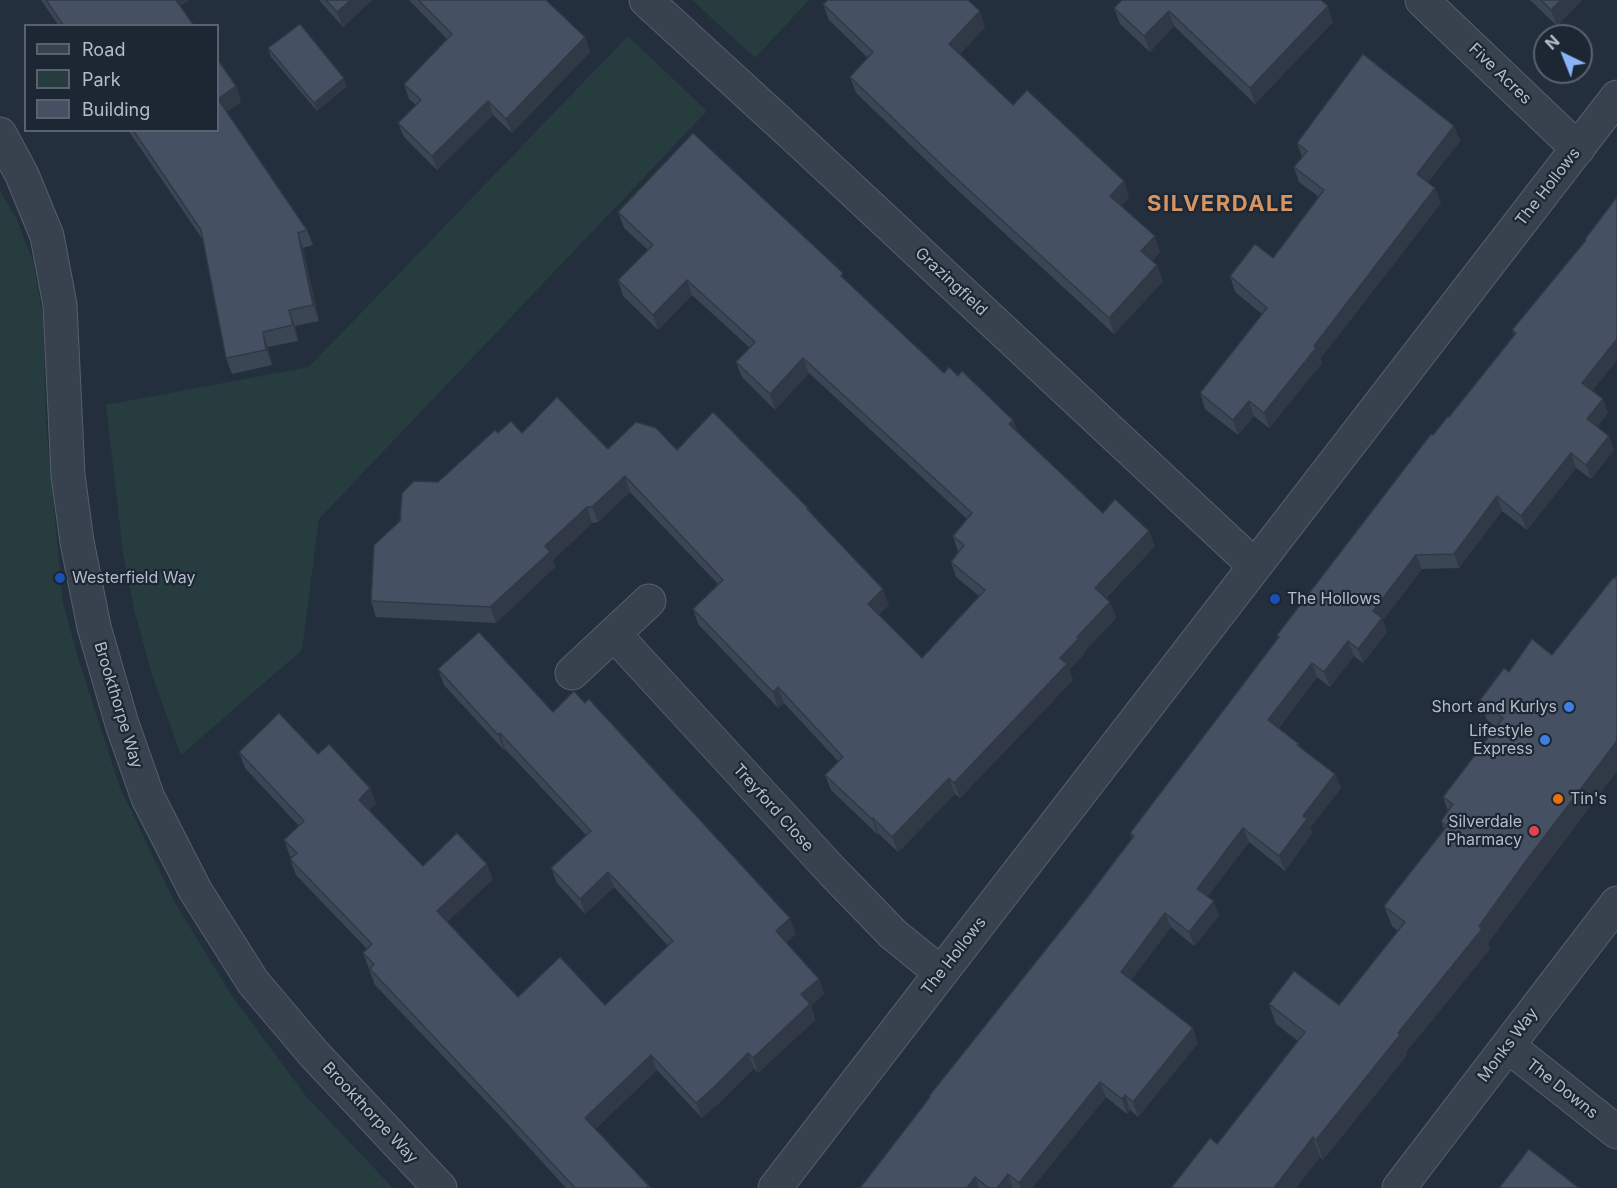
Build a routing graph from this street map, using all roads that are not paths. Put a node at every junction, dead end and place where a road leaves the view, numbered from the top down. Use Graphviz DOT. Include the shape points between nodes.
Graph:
graph roads {
  1 [pos="646,0"];
  2 [pos="1422,0"];
  3 [pos="1617,98"];
  4 [pos="0,134"];
  5 [pos="1578,149"];
  6 [pos="1255,566"];
  7 [pos="649,601"];
  8 [pos="614,634"];
  9 [pos="572,673"];
  10 [pos="1617,903"];
  11 [pos="940,973"];
  12 [pos="1508,1046"];
  13 [pos="1617,1132"];
  14 [pos="440,1188"];
  15 [pos="775,1188"];
  16 [pos="1399,1188"];
  1 -- 6 [label="street, Grazingfield"];
  2 -- 5 [label="street, Five Acres"];
  3 -- 5 [label="street, The Hollows"];
  4 -- 14 [label="street, Brookthorpe Way" via="47,237 60,305 68,476 77,542 94,627 148,798 195,890 253,982 314,1054"];
  5 -- 6 [label="street, The Hollows"];
  6 -- 11 [label="street, The Hollows"];
  7 -- 8 [label="street"];
  8 -- 9 [label="street"];
  8 -- 11 [label="street, Treyford Close" via="832,871 893,933"];
  10 -- 12 [label="street, Monks Way"];
  11 -- 15 [label="street, The Hollows"];
  12 -- 13 [label="street, The Downs"];
  12 -- 16 [label="street, Monks Way"];
}
